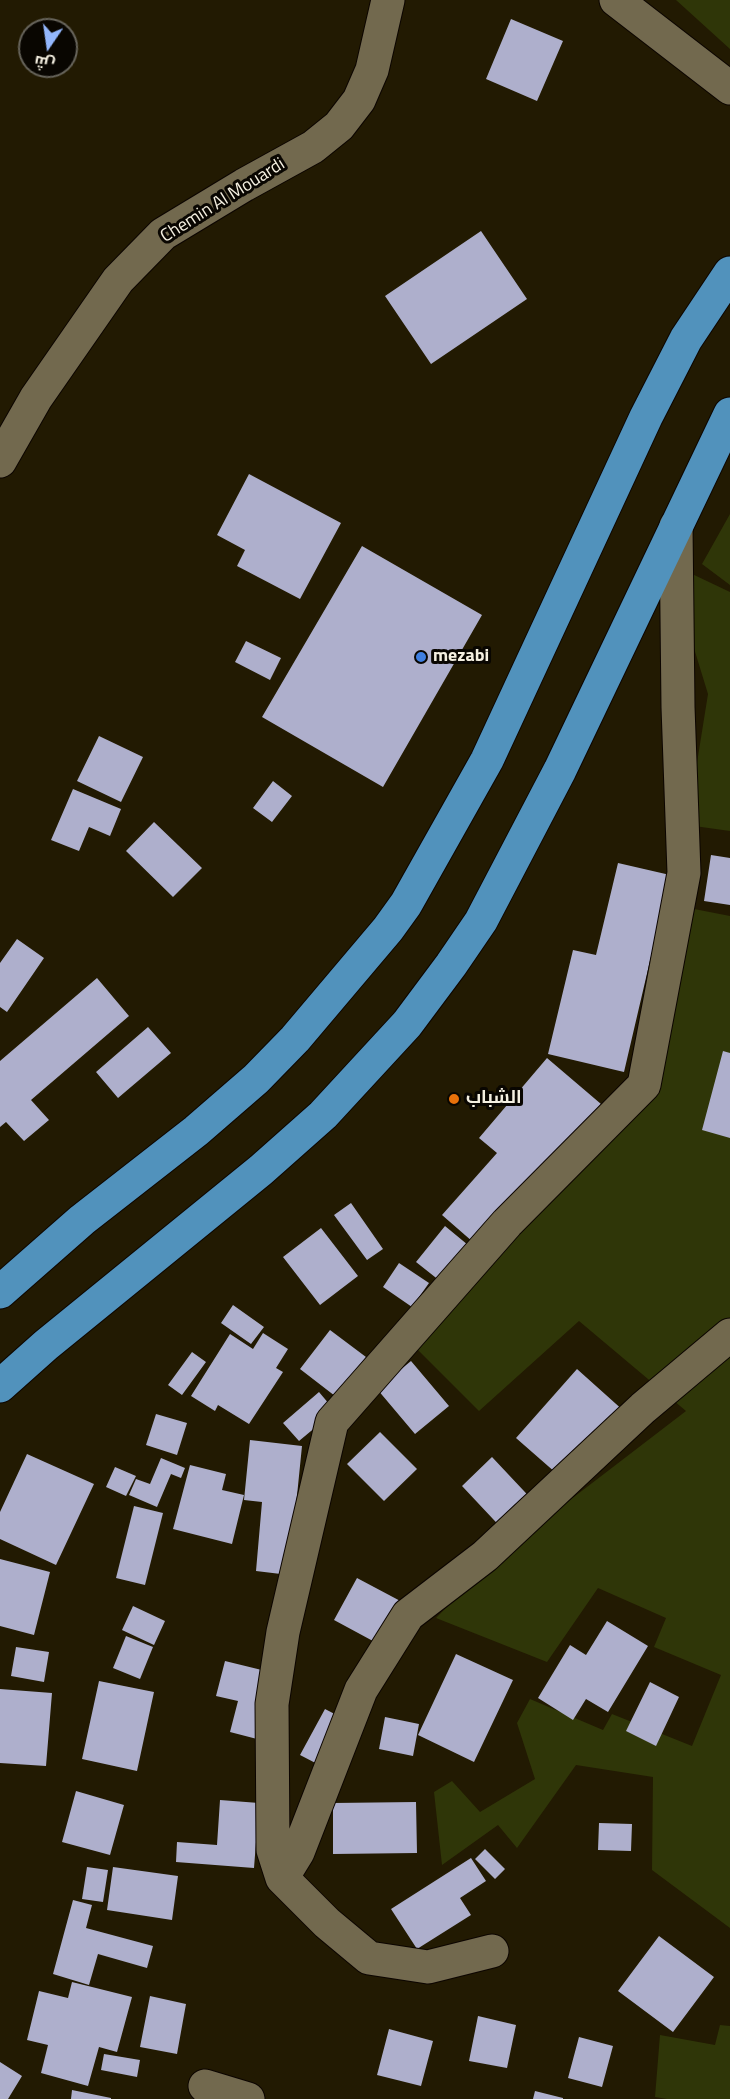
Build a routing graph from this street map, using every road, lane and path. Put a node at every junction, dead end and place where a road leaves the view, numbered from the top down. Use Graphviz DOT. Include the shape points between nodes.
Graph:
graph roads {
  1 [pos="388,0"];
  2 [pos="616,0"];
  3 [pos="730,88"];
  4 [pos="730,273"];
  5 [pos="730,414"];
  6 [pos="0,461"];
  7 [pos="676,526"];
  8 [pos="0,1292"];
  9 [pos="730,1335"];
  10 [pos="0,1386"];
  11 [pos="282,1878"];
  12 [pos="492,1951"];
  13 [pos="205,2086"];
  14 [pos="248,2099"];
  1 -- 6 [label="street, Chemin Al Mouardi" via="372,70 359,100 339,126 313,147 163,234 118,280 36,398"];
  2 -- 3 [label="street"];
  4 -- 8 [label="highway" via="686,339 487,760 406,904 295,1039 256,1079"];
  5 -- 7 [label="highway"];
  7 -- 10 [label="highway" via="560,770 486,912 407,1024 323,1115"];
  7 -- 11 [label="street" via="684,873 644,1085 507,1223 332,1422 283,1632 272,1704 273,1850"];
  9 -- 11 [label="street" via="643,1408 485,1556 408,1615 361,1690 298,1852"];
  11 -- 12 [label="street" via="369,1958 428,1967"];
  13 -- 14 [label="street"];
}
